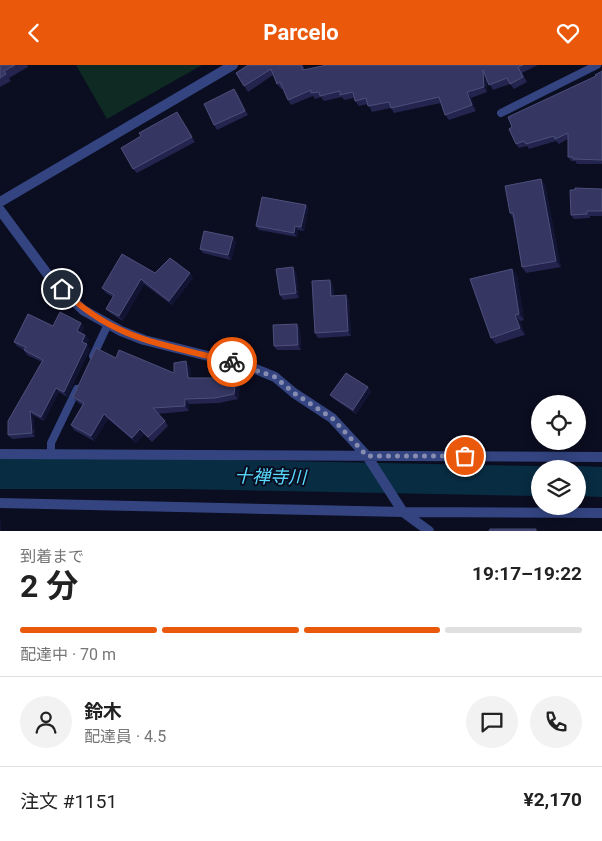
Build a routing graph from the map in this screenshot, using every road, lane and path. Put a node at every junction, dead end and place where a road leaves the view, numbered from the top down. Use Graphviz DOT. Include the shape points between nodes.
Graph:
graph roads {
  1 [pos="233,65"];
  2 [pos="597,65"];
  3 [pos="502,113"];
  4 [pos="0,202"];
  5 [pos="0,210"];
  6 [pos="108,324"];
  7 [pos="88,367"];
  8 [pos="80,383"];
  9 [pos="0,454"];
  10 [pos="50,455"];
  11 [pos="602,457"];
  12 [pos="369,459"];
  13 [pos="0,503"];
  14 [pos="401,509"];
  15 [pos="602,513"];
  16 [pos="429,531"];
  1 -- 4 [label="street"];
  2 -- 3 [label="lane"];
  5 -- 6 [label="street" via="51,279 83,310"];
  6 -- 7 [label="lane"];
  6 -- 12 [label="street" via="144,340 248,366 275,377 332,418"];
  8 -- 10 [label="lane" via="51,443"];
  9 -- 10 [label="street"];
  10 -- 12 [label="street"];
  11 -- 12 [label="street"];
  12 -- 14 [label="street"];
  13 -- 14 [label="street"];
  14 -- 15 [label="street"];
  14 -- 16 [label="street"];
}
